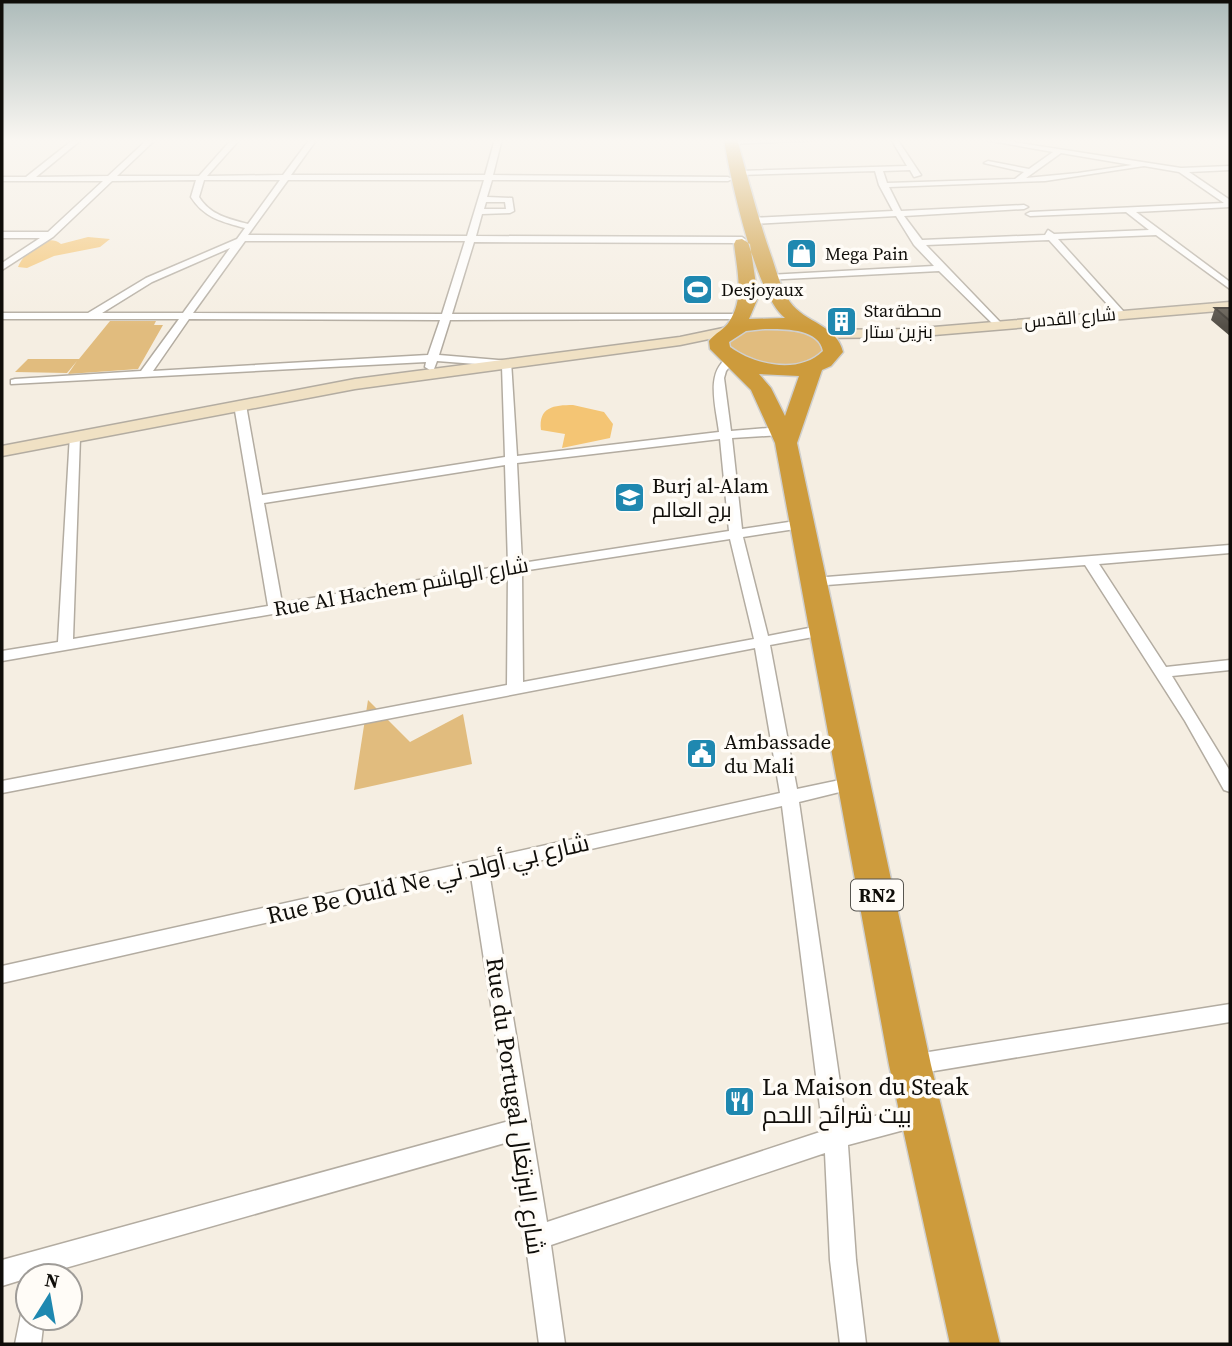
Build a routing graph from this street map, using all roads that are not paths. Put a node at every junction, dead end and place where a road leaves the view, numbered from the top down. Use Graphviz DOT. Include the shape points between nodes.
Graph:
graph roads {
  1 [pos="84,202"];
  2 [pos="197,202"];
  3 [pos="269,202"];
  4 [pos="481,202"];
  5 [pos="509,202"];
  6 [pos="737,202"];
  7 [pos="744,202"];
  8 [pos="891,202"];
  9 [pos="1021,203"];
  10 [pos="1230,204"];
  11 [pos="1127,209"];
  12 [pos="479,212"];
  13 [pos="897,214"];
  14 [pos="751,220"];
  15 [pos="251,227"];
  16 [pos="1158,232"];
  17 [pos="2,235"];
  18 [pos="50,235"];
  19 [pos="1051,236"];
  20 [pos="470,238"];
  21 [pos="242,240"];
  22 [pos="742,240"];
  23 [pos="916,243"];
  24 [pos="2,267"];
  25 [pos="941,268"];
  26 [pos="768,278"];
  27 [pos="1230,286"];
  28 [pos="1230,306"];
  29 [pos="1121,314"];
  30 [pos="2,316"];
  31 [pos="90,316"];
  32 [pos="187,316"];
  33 [pos="447,317"];
  34 [pos="735,325"];
  35 [pos="997,325"];
  36 [pos="817,332"];
  37 [pos="910,333"];
  38 [pos="614,350"];
  39 [pos="836,355"];
  40 [pos="731,359"];
  41 [pos="507,363"];
  42 [pos="431,366"];
  43 [pos="145,374"];
  44 [pos="15,382"];
  45 [pos="240,405"];
  46 [pos="725,434"];
  47 [pos="74,437"];
  48 [pos="783,437"];
  49 [pos="2,451"];
  50 [pos="510,461"];
  51 [pos="257,500"];
  52 [pos="802,524"];
  53 [pos="736,534"];
  54 [pos="1230,549"];
  55 [pos="1090,561"];
  56 [pos="514,568"];
  57 [pos="814,582"];
  58 [pos="276,609"];
  59 [pos="824,630"];
  60 [pos="762,642"];
  61 [pos="65,645"];
  62 [pos="2,656"];
  63 [pos="1230,665"];
  64 [pos="1161,672"];
  65 [pos="515,688"];
  66 [pos="855,783"];
  67 [pos="1230,786"];
  68 [pos="2,787"];
  69 [pos="790,799"];
  70 [pos="479,867"];
  71 [pos="2,974"];
  72 [pos="1230,1013"];
  73 [pos="910,1065"];
  74 [pos="921,1114"];
  75 [pos="522,1128"];
  76 [pos="836,1138"];
  77 [pos="535,1238"];
  78 [pos="64,1262"];
  79 [pos="552,1344"];
  80 [pos="853,1344"];
  81 [pos="975,1344"];
  1 -- 18 [label="street"];
  2 -- 15 [label="street" via="213,216"];
  3 -- 15 [label="street"];
  4 -- 12 [label="street"];
  5 -- 12 [label="street" via="510,211"];
  6 -- 22 [label="highway"];
  7 -- 14 [label="highway"];
  8 -- 13 [label="street"];
  9 -- 11 [label="street"];
  9 -- 13 [label="street"];
  9 -- 19 [label="street"];
  10 -- 11 [label="street"];
  11 -- 16 [label="street"];
  12 -- 20 [label="street"];
  13 -- 14 [label="street"];
  13 -- 23 [label="street"];
  14 -- 26 [label="highway"];
  15 -- 21 [label="street"];
  16 -- 19 [label="street"];
  16 -- 27 [label="street"];
  17 -- 18 [label="street"];
  18 -- 24 [label="street"];
  19 -- 23 [label="street"];
  19 -- 29 [label="street"];
  20 -- 21 [label="street"];
  20 -- 22 [label="street"];
  20 -- 33 [label="street"];
  21 -- 31 [label="street" via="131,289"];
  21 -- 32 [label="street"];
  22 -- 34 [label="highway" via="749,298"];
  23 -- 25 [label="street"];
  25 -- 26 [label="street"];
  25 -- 35 [label="street"];
  26 -- 36 [label="highway" via="780,304"];
  28 -- 29 [label="street, شارع القدس"];
  29 -- 35 [label="street, شارع القدس"];
  30 -- 31 [label="street"];
  31 -- 32 [label="street"];
  32 -- 33 [label="street"];
  32 -- 43 [label="street"];
  33 -- 34 [label="street"];
  33 -- 42 [label="street"];
  34 -- 36 [label="highway" via="773,323"];
  34 -- 38 [label="street"];
  34 -- 40 [label="highway" via="718,345"];
  35 -- 37 [label="street, شارع القدس"];
  36 -- 37 [label="street"];
  36 -- 39 [label="highway" via="834,347"];
  37 -- 39 [label="street, شارع القدس"];
  38 -- 40 [label="street" via="686,349"];
  38 -- 41 [label="street"];
  39 -- 40 [label="highway" via="774,370"];
  39 -- 48 [label="highway"];
  40 -- 46 [label="street" via="719,378"];
  40 -- 48 [label="highway, RN2" via="761,388"];
  41 -- 42 [label="street"];
  41 -- 50 [label="street"];
  42 -- 43 [label="street"];
  42 -- 45 [label="street"];
  43 -- 44 [label="street"];
  45 -- 47 [label="street"];
  45 -- 51 [label="street"];
  46 -- 48 [label="street"];
  46 -- 50 [label="street"];
  46 -- 53 [label="street"];
  47 -- 49 [label="street"];
  47 -- 61 [label="street"];
  48 -- 52 [label="highway, RN2"];
  50 -- 51 [label="street"];
  50 -- 56 [label="street"];
  51 -- 58 [label="street"];
  52 -- 53 [label="street, Rue Al Hachem شارع الهاشم"];
  52 -- 57 [label="highway, RN2"];
  53 -- 56 [label="street, Rue Al Hachem شارع الهاشم"];
  53 -- 60 [label="street"];
  54 -- 55 [label="street"];
  55 -- 57 [label="street"];
  55 -- 64 [label="street"];
  56 -- 58 [label="street, Rue Al Hachem شارع الهاشم"];
  56 -- 65 [label="street"];
  57 -- 59 [label="highway, RN2"];
  58 -- 61 [label="street, Rue Al Hachem شارع الهاشم"];
  59 -- 60 [label="street"];
  59 -- 66 [label="highway, RN2"];
  60 -- 65 [label="street"];
  60 -- 69 [label="street"];
  61 -- 62 [label="street, Rue Al Hachem شارع الهاشم"];
  63 -- 64 [label="street"];
  64 -- 67 [label="street"];
  65 -- 68 [label="street"];
  66 -- 69 [label="street, Rue Be Ould Ne شارع بي أولد ني"];
  66 -- 73 [label="highway, RN2"];
  69 -- 70 [label="street, Rue Be Ould Ne شارع بي أولد ني"];
  69 -- 76 [label="street"];
  70 -- 71 [label="street, Rue Be Ould Ne شارع بي أولد ني"];
  70 -- 75 [label="street, Rue du Portugal شارع البرتغال"];
  72 -- 73 [label="street"];
  73 -- 74 [label="highway, RN2"];
  74 -- 76 [label="street"];
  74 -- 81 [label="highway, RN2"];
  75 -- 77 [label="street, Rue du Portugal شارع البرتغال"];
  75 -- 78 [label="street"];
  76 -- 77 [label="street"];
  76 -- 80 [label="street"];
  77 -- 79 [label="street, Rue du Portugal شارع البرتغال"];
}
